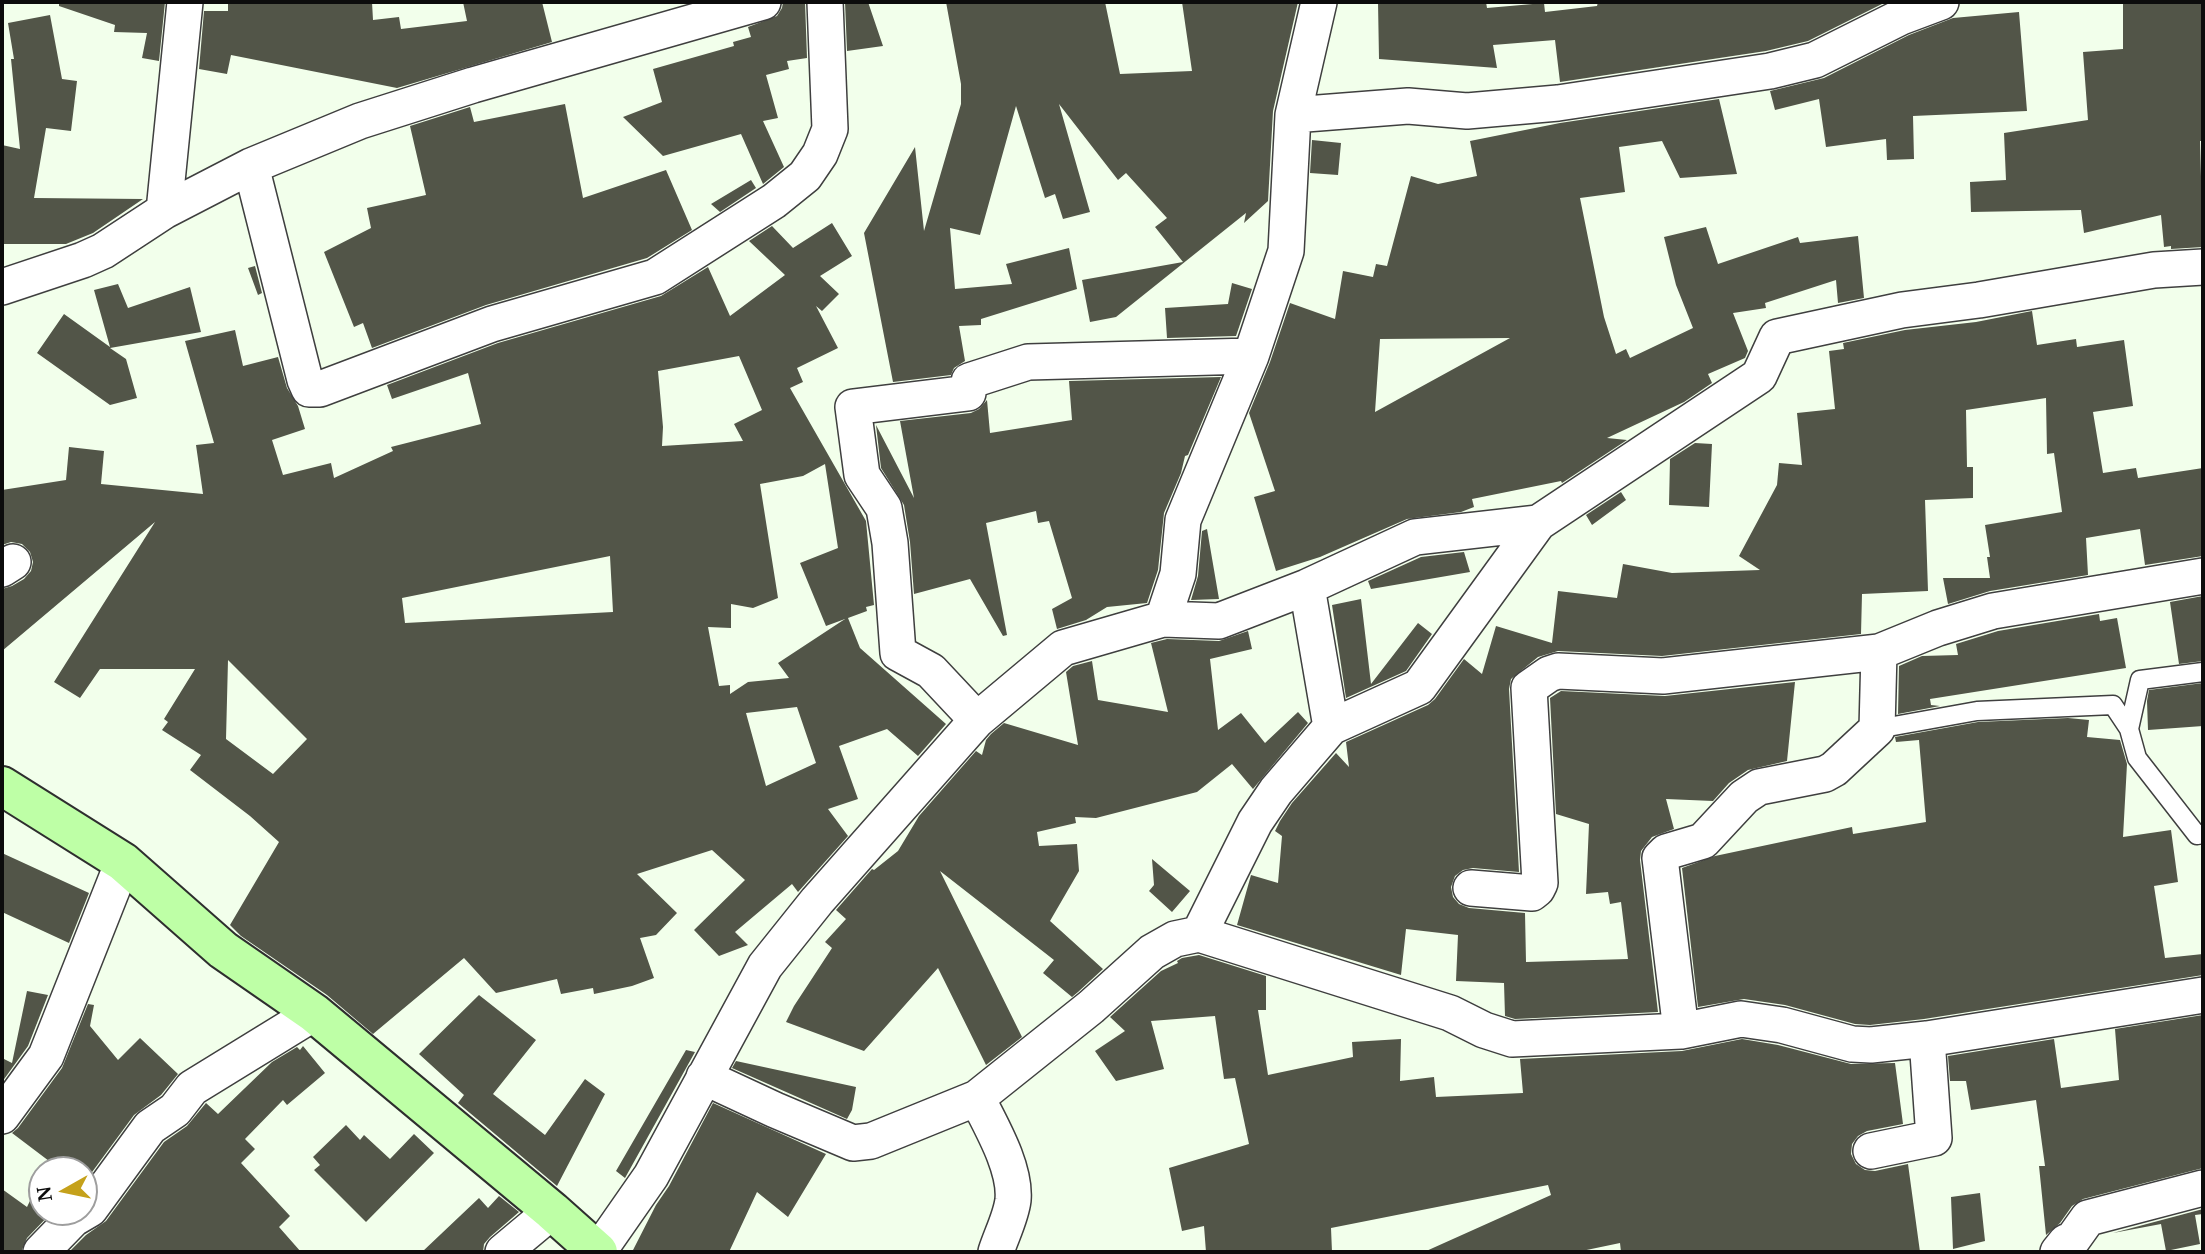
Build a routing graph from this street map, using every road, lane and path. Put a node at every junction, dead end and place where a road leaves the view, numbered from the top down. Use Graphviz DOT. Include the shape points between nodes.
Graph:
graph roads {
  1 [pos="186,2"];
  2 [pos="763,2"];
  3 [pos="825,2"];
  4 [pos="1319,2"];
  5 [pos="1941,2"];
  6 [pos="1293,116"];
  7 [pos="251,166"];
  8 [pos="164,211"];
  9 [pos="2203,267"];
  10 [pos="2,287"];
  11 [pos="1251,356"];
  12 [pos="1538,523"];
  13 [pos="2203,576"];
  14 [pos="1307,587"];
  15 [pos="1163,619"];
  16 [pos="1879,652"];
  17 [pos="2203,672"];
  18 [pos="977,720"];
  19 [pos="1331,727"];
  20 [pos="1877,729"];
  21 [pos="2129,729"];
  22 [pos="2,786"];
  23 [pos="2203,834"];
  24 [pos="123,862"];
  25 [pos="1471,888"];
  26 [pos="1199,934"];
  27 [pos="2203,995"];
  28 [pos="314,1013"];
  29 [pos="1681,1031"];
  30 [pos="1927,1039"];
  31 [pos="704,1077"];
  32 [pos="977,1098"];
  33 [pos="2,1116"];
  34 [pos="1871,1151"];
  35 [pos="2203,1188"];
  36 [pos="552,1211"];
  37 [pos="41,1252"];
  38 [pos="503,1252"];
  39 [pos="598,1252"];
  40 [pos="996,1252"];
  41 [pos="2058,1252"];
  1 -- 8 [label="street"];
  2 -- 7 [label="street" via="416,103"];
  3 -- 7 [label="street" via="830,129 805,176 774,201 655,277 492,324 320,389 309,388 304,380"];
  4 -- 6 [label="street"];
  5 -- 6 [label="street" via="1815,60 1770,71 1517,107 1468,111 1408,106"];
  6 -- 11 [label="street" via="1286,251"];
  7 -- 8 [label="street"];
  8 -- 10 [label="street" via="103,251"];
  9 -- 12 [label="street" via="2154,270 1902,310 1777,337 1759,376"];
  11 -- 15 [label="street" via="1184,520 1178,574"];
  11 -- 18 [label="street" via="1028,362 970,381 968,393 853,407 862,475 884,508 898,653 931,671"];
  12 -- 14 [label="street" via="1415,537"];
  12 -- 19 [label="street" via="1419,687"];
  13 -- 16 [label="street" via="1993,611"];
  14 -- 15 [label="street" via="1219,621"];
  14 -- 19 [label="street"];
  15 -- 18 [label="street" via="1063,648"];
  16 -- 20 [label="street"];
  16 -- 25 [label="street" via="1663,676 1549,674 1529,688 1540,883 1532,893"];
  17 -- 21 [label="lane" via="2140,680"];
  18 -- 31 [label="street" via="765,966"];
  19 -- 26 [label="street" via="1255,821"];
  20 -- 21 [label="lane" via="1977,711 2113,705"];
  20 -- 29 [label="street" via="1834,769 1759,787 1703,841 1665,852 1660,858"];
  21 -- 23 [label="lane" via="2137,758 2197,835"];
  22 -- 24 [label="street"];
  24 -- 28 [label="street" via="223,950"];
  24 -- 33 [label="street" via="46,1056"];
  26 -- 29 [label="street" via="1439,1010 1512,1039"];
  26 -- 32 [label="street" via="1175,939 1152,952"];
  27 -- 30 [label="street"];
  28 -- 36 [label="street"];
  28 -- 37 [label="street" via="192,1088 175,1110 150,1127 90,1209 73,1219"];
  29 -- 30 [label="street" via="1741,1019 1852,1044"];
  30 -- 34 [label="street" via="1934,1138"];
  31 -- 32 [label="street" via="853,1143 871,1142"];
  31 -- 39 [label="street" via="651,1176"];
  32 -- 40 [label="street" via="1000,1143 1013,1200"];
  35 -- 41 [label="street" via="2088,1218"];
  36 -- 38 [label="street"];
  36 -- 39 [label="street"];
}
